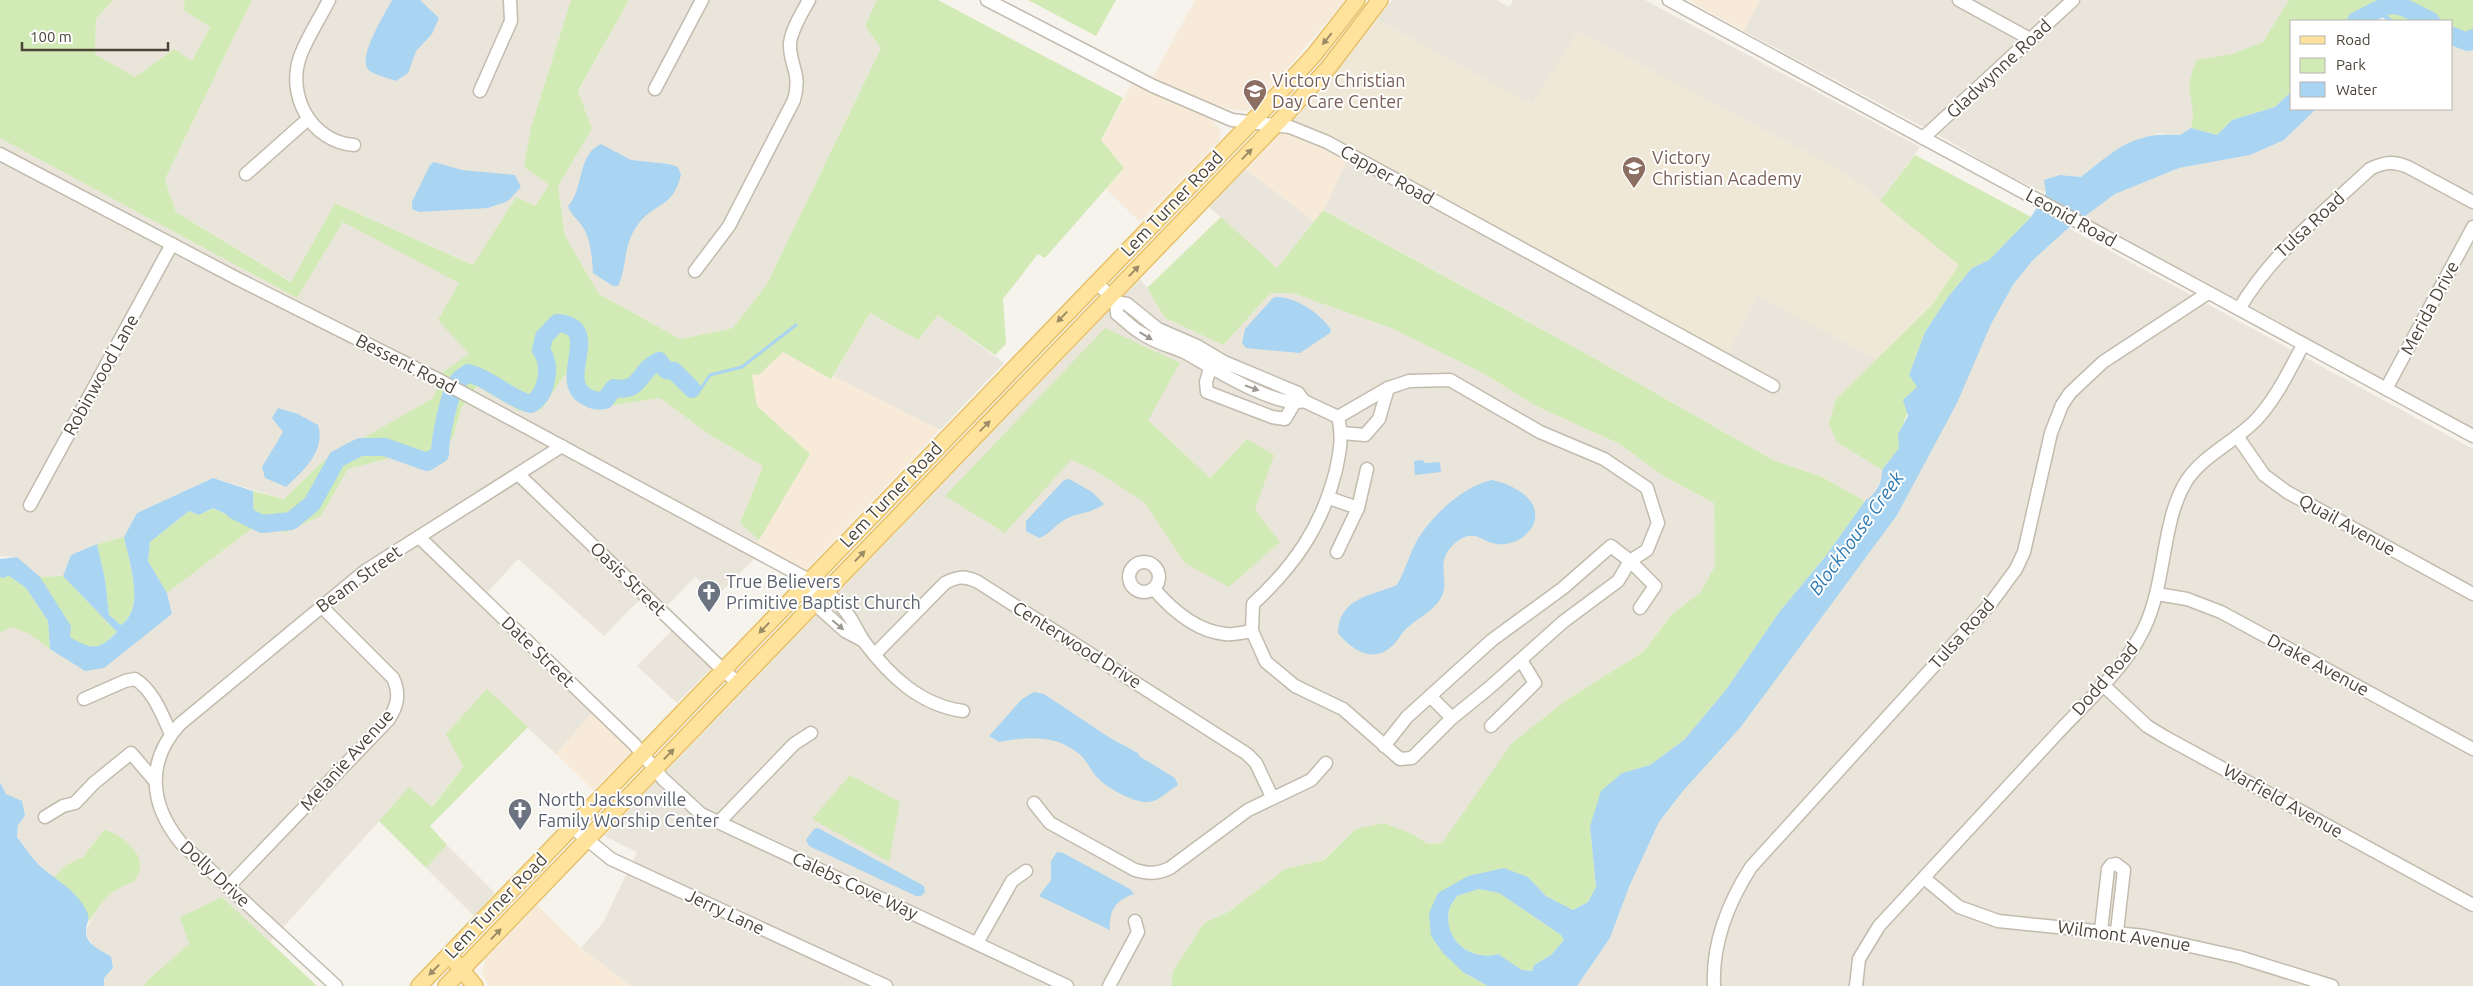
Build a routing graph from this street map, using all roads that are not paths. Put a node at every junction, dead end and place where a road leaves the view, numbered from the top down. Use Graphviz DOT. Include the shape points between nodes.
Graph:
graph roads {
  1 [pos="329,0"];
  2 [pos="510,0"];
  3 [pos="702,0"];
  4 [pos="987,0"];
  5 [pos="1357,0"];
  6 [pos="1380,0"];
  7 [pos="1669,0"];
  8 [pos="1959,0"];
  9 [pos="2073,0"];
  10 [pos="807,1"];
  11 [pos="2030,39"];
  12 [pos="655,89"];
  13 [pos="480,91"];
  14 [pos="308,119"];
  15 [pos="1251,122"];
  16 [pos="1274,125"];
  17 [pos="1923,138"];
  18 [pos="354,145"];
  19 [pos="0,154"];
  20 [pos="246,174"];
  21 [pos="2473,202"];
  22 [pos="2473,227"];
  23 [pos="172,244"];
  24 [pos="695,271"];
  25 [pos="1096,282"];
  26 [pos="2208,293"];
  27 [pos="1114,298"];
  28 [pos="2239,309"];
  29 [pos="2303,344"];
  30 [pos="1211,362"];
  31 [pos="1773,386"];
  32 [pos="1388,388"];
  33 [pos="2386,389"];
  34 [pos="1299,402"];
  35 [pos="1338,417"];
  36 [pos="951,433"];
  37 [pos="1342,433"];
  38 [pos="2238,436"];
  39 [pos="2473,436"];
  40 [pos="562,446"];
  41 [pos="965,447"];
  42 [pos="1367,469"];
  43 [pos="518,474"];
  44 [pos="1329,498"];
  45 [pos="30,505"];
  46 [pos="1358,508"];
  47 [pos="419,536"];
  48 [pos="1338,552"];
  49 [pos="1630,561"];
  50 [pos="809,580"];
  51 [pos="1154,589"];
  52 [pos="826,591"];
  53 [pos="2157,594"];
  54 [pos="2473,594"];
  55 [pos="815,604"];
  56 [pos="321,606"];
  57 [pos="1640,608"];
  58 [pos="1252,631"];
  59 [pos="864,642"];
  60 [pos="875,654"];
  61 [pos="1521,660"];
  62 [pos="723,670"];
  63 [pos="738,682"];
  64 [pos="2102,684"];
  65 [pos="1430,696"];
  66 [pos="84,699"];
  67 [pos="963,711"];
  68 [pos="1452,718"];
  69 [pos="1491,726"];
  70 [pos="811,733"];
  71 [pos="171,734"];
  72 [pos="1384,746"];
  73 [pos="2473,749"];
  74 [pos="642,754"];
  75 [pos="1326,763"];
  76 [pos="655,769"];
  77 [pos="155,781"];
  78 [pos="1272,797"];
  79 [pos="1034,803"];
  80 [pos="46,817"];
  81 [pos="719,822"];
  82 [pos="572,827"];
  83 [pos="586,840"];
  84 [pos="1026,870"];
  85 [pos="1924,878"];
  86 [pos="228,887"];
  87 [pos="2473,905"];
  88 [pos="1135,921"];
  89 [pos="2101,930"];
  90 [pos="2117,931"];
  91 [pos="976,943"];
  92 [pos="449,955"];
  93 [pos="462,970"];
  94 [pos="336,986"];
  95 [pos="419,986"];
  96 [pos="446,986"];
  97 [pos="475,986"];
  98 [pos="886,986"];
  99 [pos="1068,986"];
  100 [pos="1109,986"];
  101 [pos="1714,986"];
  102 [pos="1856,986"];
  103 [pos="2332,986"];
  1 -- 14 [label="street" via="300,55 297,90"];
  2 -- 13 [label="street" via="511,21"];
  3 -- 12 [label="street"];
  4 -- 15 [label="street, Capper Road" via="1153,86 1232,120"];
  5 -- 15 [label="main road, Lem Turner Road, one-way" via="1314,55"];
  6 -- 16 [label="main road, Lem Turner Road" via="1329,67"];
  7 -- 17 [label="street, Leonid Road"];
  8 -- 11 [label="street"];
  9 -- 11 [label="street, Gladwynne Road"];
  10 -- 24 [label="street" via="790,42 798,87 794,100 729,226"];
  11 -- 17 [label="street, Gladwynne Road"];
  14 -- 18 [label="street" via="326,136 341,144"];
  14 -- 20 [label="street"];
  15 -- 16 [label="street, Capper Road"];
  15 -- 25 [label="main road, Lem Turner Road"];
  27 -- 16 [label="main road, Lem Turner Road, one-way"];
  16 -- 31 [label="street, Capper Road" via="1290,127 1327,142"];
  17 -- 26 [label="street, Leonid Road"];
  19 -- 23 [label="street, Bessent Road"];
  21 -- 28 [label="street, Tulsa Road" via="2397,163 2388,162 2370,169 2274,258"];
  22 -- 33 [label="street, Merida Drive"];
  23 -- 40 [label="street, Bessent Road"];
  23 -- 45 [label="street, Robinwood Lane"];
  25 -- 27 [label="street"];
  25 -- 36 [label="main road, Lem Turner Road, one-way"];
  26 -- 28 [label="street, Leonid Road"];
  26 -- 101 [label="street, Tulsa Road" via="2103,362 2070,393 2051,433 2030,535 2016,569 1991,603 1751,867 1732,900 1724,922 1714,962"];
  27 -- 30 [label="street" via="1127,304 1158,329 1197,346"];
  41 -- 27 [label="main road, Lem Turner Road, one-way"];
  28 -- 29 [label="street, Leonid Road"];
  29 -- 33 [label="street, Leonid Road"];
  29 -- 38 [label="street, Dodd Road" via="2266,408"];
  30 -- 34 [label="street" via="1298,393"];
  30 -- 34 [label="street" via="1207,392 1285,419"];
  32 -- 35 [label="street"];
  32 -- 37 [label="street" via="1379,419 1365,436"];
  32 -- 49 [label="street" via="1409,381 1450,380 1540,432 1604,459 1647,488 1658,523 1647,550"];
  33 -- 39 [label="street, Leonid Road"];
  34 -- 35 [label="street"];
  35 -- 37 [label="street"];
  36 -- 41 [label="main road"];
  36 -- 50 [label="main road, Lem Turner Road"];
  37 -- 44 [label="street"];
  38 -- 53 [label="street, Dodd Road" via="2200,465 2180,495"];
  38 -- 54 [label="street, Quail Avenue" via="2264,474 2281,489"];
  40 -- 43 [label="street, Beam Street"];
  40 -- 50 [label="street, Bessent Road"];
  52 -- 41 [label="main road, Lem Turner Road, one-way"];
  42 -- 46 [label="street"];
  43 -- 47 [label="street, Beam Street"];
  43 -- 62 [label="street, Oasis Street"];
  44 -- 46 [label="street"];
  44 -- 58 [label="street" via="1308,541 1278,581 1254,604"];
  46 -- 48 [label="street"];
  47 -- 56 [label="street, Beam Street" via="365,571"];
  47 -- 74 [label="street, Date Street"];
  49 -- 57 [label="street" via="1655,586"];
  49 -- 61 [label="street" via="1618,581 1563,622"];
  49 -- 65 [label="street" via="1611,546 1563,588 1492,640"];
  50 -- 52 [label="street, Bessent Road"];
  50 -- 55 [label="street"];
  50 -- 62 [label="main road, Lem Turner Road, one-way"];
  51 -- 58 [label="street" via="1180,614 1203,628 1226,635"];
  52 -- 55 [label="main road, Lem Turner Road"];
  52 -- 59 [label="street, Bessent Road" via="850,618"];
  53 -- 64 [label="street, Dodd Road" via="2152,614 2138,641"];
  53 -- 73 [label="street, Drake Avenue" via="2187,599 2221,612"];
  55 -- 59 [label="street, Bessent Road, one-way" via="845,631"];
  55 -- 63 [label="main road, Lem Turner Road"];
  56 -- 71 [label="street, Beam Street"];
  56 -- 86 [label="street, Melanie Avenue" via="393,678 398,688 395,710"];
  58 -- 72 [label="street" via="1266,662 1295,686 1343,709"];
  59 -- 60 [label="street, Bessent Road"];
  60 -- 67 [label="street, Bessent Road" via="908,689 944,708"];
  60 -- 78 [label="street, Centerwood Drive" via="945,583 956,577 966,577 1248,754 1256,763"];
  61 -- 68 [label="street"];
  61 -- 69 [label="street" via="1535,683"];
  62 -- 63 [label="street, Oasis Street"];
  62 -- 74 [label="main road, Lem Turner Road"];
  76 -- 63 [label="main road, Lem Turner Road, one-way"];
  64 -- 85 [label="street, Dodd Road"];
  64 -- 87 [label="street, Warfield Avenue" via="2148,726 2165,737"];
  65 -- 68 [label="street"];
  65 -- 72 [label="street"];
  66 -- 71 [label="street" via="135,679 144,685 154,700"];
  68 -- 72 [label="street" via="1412,758 1400,759"];
  70 -- 81 [label="street" via="794,744"];
  71 -- 77 [label="street, Dolly Drive" via="159,758"];
  74 -- 76 [label="street, Date Street"];
  74 -- 82 [label="main road, Lem Turner Road"];
  75 -- 78 [label="street" via="1311,780"];
  76 -- 81 [label="street, Calebs Cove Way" via="692,807"];
  76 -- 83 [label="main road, Lem Turner Road"];
  77 -- 80 [label="street" via="130,753 75,803 63,806"];
  77 -- 86 [label="street, Dolly Drive" via="159,808 168,827"];
  78 -- 79 [label="street" via="1248,810 1158,874 1135,870 1050,823"];
  81 -- 91 [label="street, Calebs Cove Way"];
  82 -- 83 [label="street, Jerry Lane"];
  82 -- 92 [label="main road, Lem Turner Road"];
  93 -- 83 [label="main road, Lem Turner Road, one-way"];
  83 -- 98 [label="street, Jerry Lane" via="612,859"];
  84 -- 91 [label="street" via="1012,881"];
  85 -- 89 [label="street, Wilmont Avenue" via="1959,907 1978,916 1998,921"];
  85 -- 102 [label="street, Dodd Road" via="1878,926 1864,947 1856,971"];
  86 -- 94 [label="street, Dolly Drive"];
  88 -- 100 [label="street" via="1138,932"];
  89 -- 90 [label="street, Wilmont Avenue"];
  89 -- 90 [label="street" via="2108,869 2116,864 2124,870"];
  90 -- 103 [label="street, Wilmont Avenue" via="2239,957"];
  91 -- 99 [label="street, Calebs Cove Way"];
  92 -- 93 [label="main road"];
  92 -- 95 [label="main road, Lem Turner Road, one-way"];
  93 -- 96 [label="main road, Lem Turner Road"];
  93 -- 97 [label="main road"];
}
